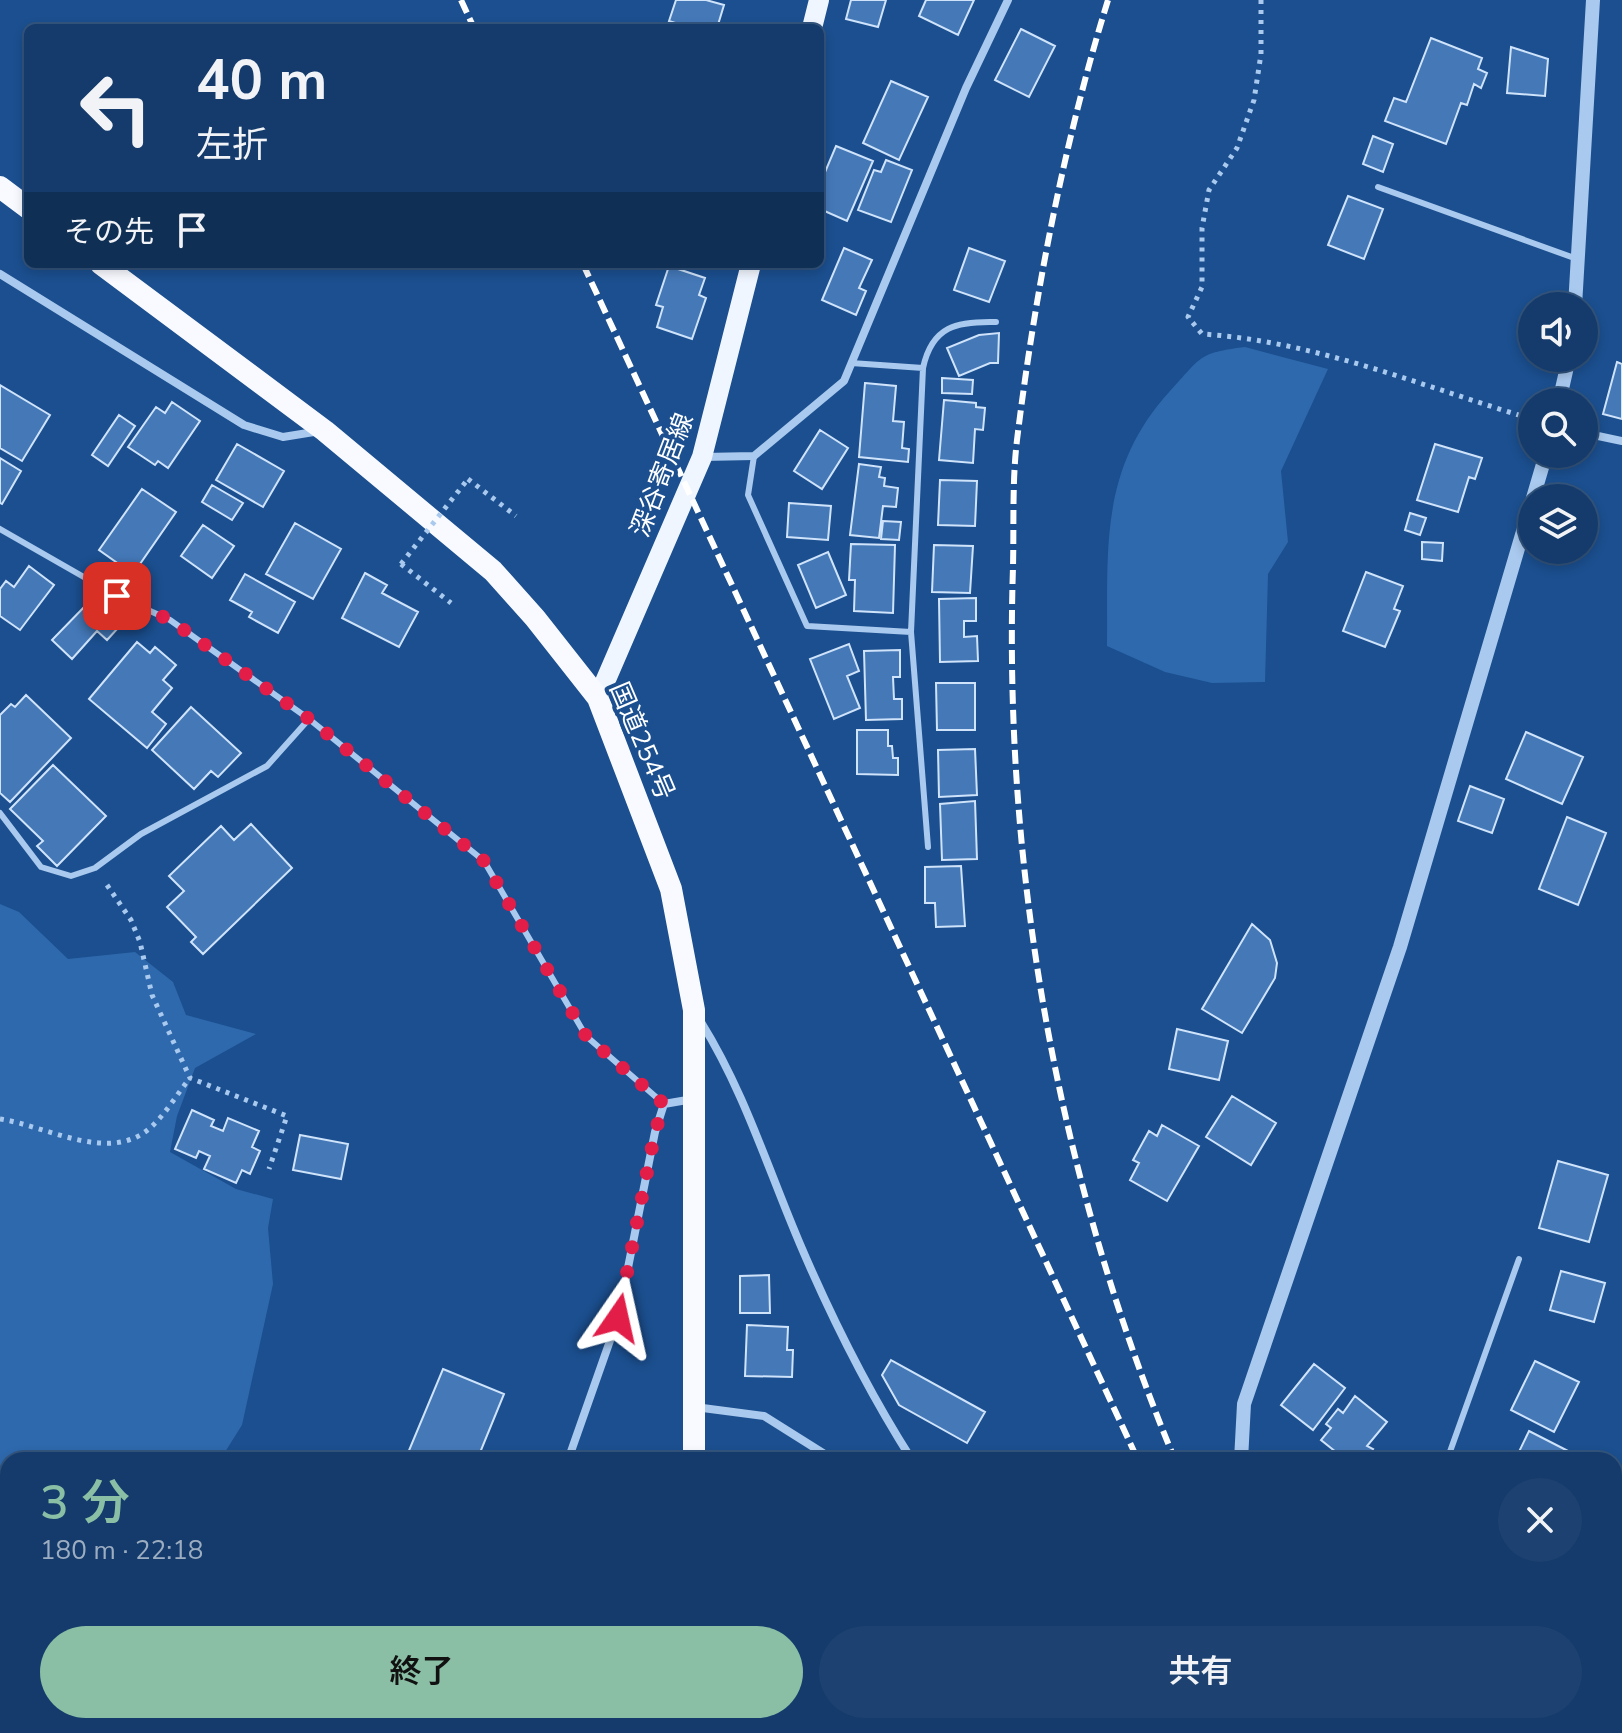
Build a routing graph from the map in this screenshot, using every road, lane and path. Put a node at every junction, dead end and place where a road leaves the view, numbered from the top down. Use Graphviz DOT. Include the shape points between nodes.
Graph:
graph roads {
  1 [pos="819,0"];
  2 [pos="1008,0"];
  3 [pos="1261,0"];
  4 [pos="1593,0"];
  5 [pos="813,24"];
  6 [pos="0,187"];
  7 [pos="1378,187"];
  8 [pos="24,205"];
  9 [pos="1580,260"];
  10 [pos="106,268"];
  11 [pos="750,268"];
  12 [pos="0,274"];
  13 [pos="1577,292"];
  14 [pos="996,322"];
  15 [pos="851,363"];
  16 [pos="923,368"];
  17 [pos="1518,415"];
  18 [pos="325,431"];
  19 [pos="1598,436"];
  20 [pos="1622,441"];
  21 [pos="754,456"];
  22 [pos="702,457"];
  23 [pos="516,516"];
  24 [pos="0,529"];
  25 [pos="1518,547"];
  26 [pos="451,603"];
  27 [pos="911,632"];
  28 [pos="598,698"];
  29 [pos="309,719"];
  30 [pos="0,813"];
  31 [pos="928,847"];
  32 [pos="95,868"];
  33 [pos="694,1010"];
  34 [pos="190,1078"];
  35 [pos="694,1098"];
  36 [pos="664,1104"];
  37 [pos="0,1119"];
  38 [pos="269,1169"];
  39 [pos="1519,1259"];
  40 [pos="694,1407"];
  41 [pos="571,1452"];
  42 [pos="694,1452"];
  43 [pos="821,1452"];
  44 [pos="907,1452"];
  45 [pos="1241,1452"];
  46 [pos="1450,1452"];
  1 -- 5 [label="main road"];
  2 -- 15 [label="street"];
  3 -- 17 [label="path" via="1254,100 1237,148 1209,190 1202,228 1202,287 1188,317 1202,334 1314,352"];
  4 -- 9 [label="street"];
  6 -- 8 [label="highway"];
  7 -- 9 [label="lane"];
  9 -- 13 [label="street"];
  10 -- 18 [label="highway, 国道254号"];
  11 -- 22 [label="main road, 深谷寄居線"];
  12 -- 18 [label="street" via="244,425 283,437"];
  14 -- 16 [label="lane" via="945,329 927,349"];
  15 -- 16 [label="lane"];
  15 -- 21 [label="street" via="844,381"];
  16 -- 27 [label="lane"];
  18 -- 28 [label="highway, 国道254号" via="493,571"];
  19 -- 20 [label="street"];
  21 -- 22 [label="street"];
  21 -- 27 [label="lane" via="748,495 807,626"];
  22 -- 28 [label="main road, 深谷寄居線"];
  23 -- 26 [label="path, bridge" via="468,479 401,564"];
  24 -- 29 [label="lane" via="170,620"];
  25 -- 45 [label="street" via="1400,947 1244,1404"];
  27 -- 31 [label="lane"];
  28 -- 33 [label="highway, 国道254号" via="671,889"];
  29 -- 32 [label="lane" via="267,766 141,834"];
  29 -- 36 [label="lane" via="484,861 586,1036"];
  30 -- 32 [label="lane" via="41,867 71,876"];
  32 -- 34 [label="path" via="131,920 152,995"];
  33 -- 35 [label="highway, 国道254号"];
  33 -- 44 [label="street" via="726,1063 800,1246 873,1398"];
  34 -- 37 [label="path" via="151,1128 125,1144 88,1142"];
  34 -- 38 [label="path" via="287,1116"];
  35 -- 36 [label="street"];
  35 -- 40 [label="highway, 国道254号"];
  36 -- 41 [label="street" via="618,1318"];
  39 -- 46 [label="lane"];
  40 -- 42 [label="highway, 国道254号"];
  40 -- 43 [label="street" via="764,1416"];
}
